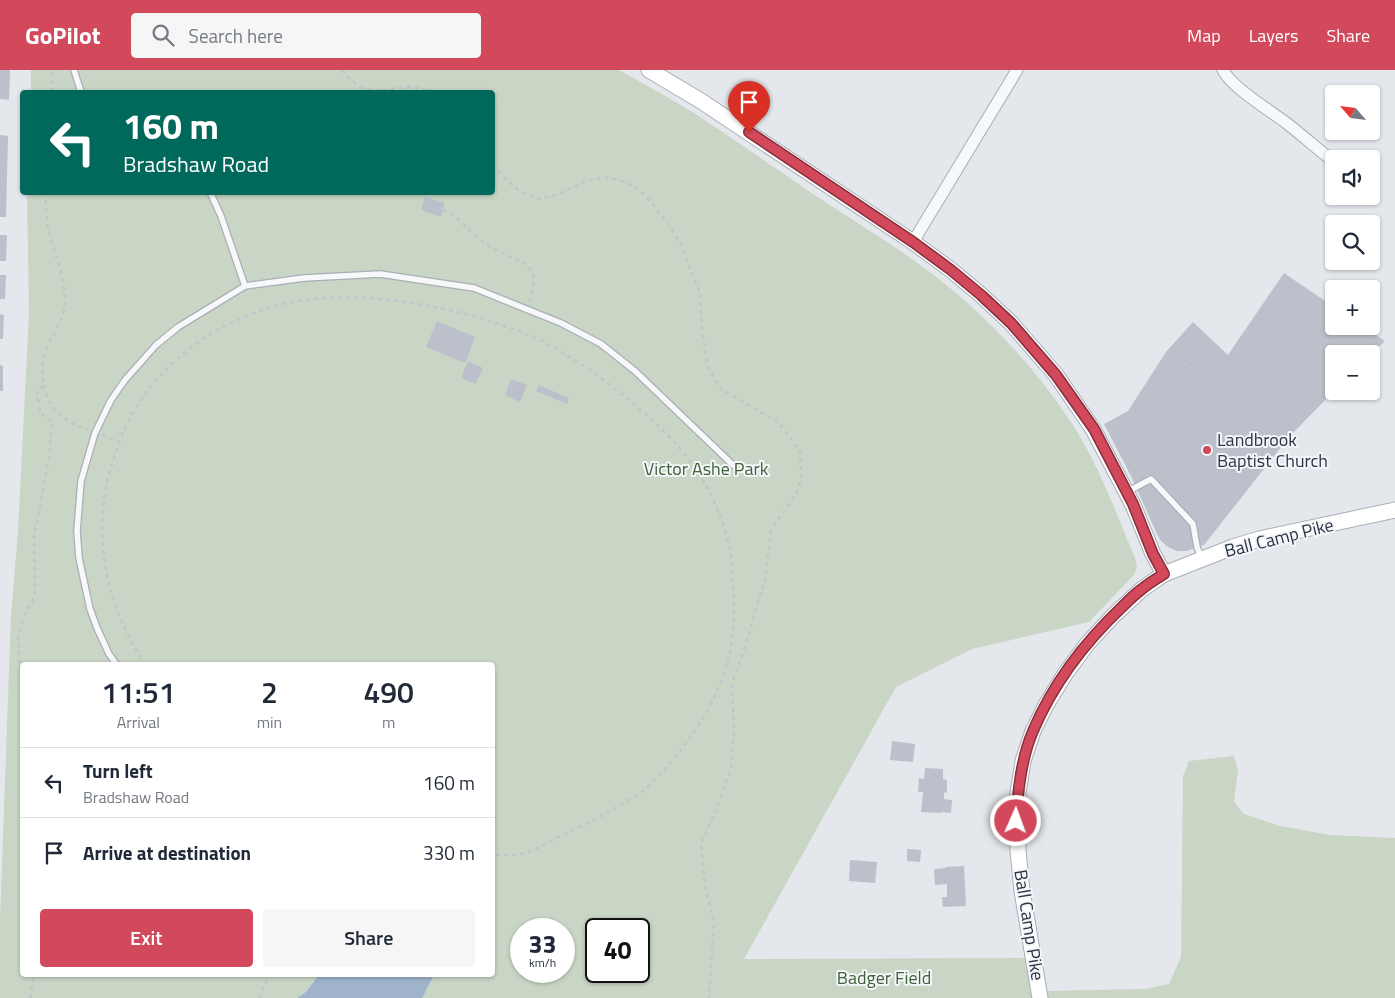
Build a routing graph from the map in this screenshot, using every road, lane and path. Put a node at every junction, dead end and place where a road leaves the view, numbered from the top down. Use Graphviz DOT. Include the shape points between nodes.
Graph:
graph roads {
  1 [pos="52,70"];
  2 [pos="74,70"];
  3 [pos="342,70"];
  4 [pos="648,70"];
  5 [pos="1017,70"];
  6 [pos="1223,70"];
  7 [pos="52,90"];
  8 [pos="80,90"];
  9 [pos="368,90"];
  10 [pos="391,90"];
  11 [pos="425,90"];
  12 [pos="1325,155"];
  13 [pos="495,169"];
  14 [pos="45,195"];
  15 [pos="211,195"];
  16 [pos="443,210"];
  17 [pos="913,242"];
  18 [pos="245,286"];
  19 [pos="526,309"];
  20 [pos="1184,357"];
  21 [pos="1198,374"];
  22 [pos="44,386"];
  23 [pos="95,432"];
  24 [pos="120,442"];
  25 [pos="734,465"];
  26 [pos="1127,492"];
  27 [pos="1395,510"];
  28 [pos="1202,559"];
  29 [pos="1164,574"];
  30 [pos="114,662"];
  31 [pos="144,662"];
  32 [pos="20,667"];
  33 [pos="495,854"];
  34 [pos="34,977"];
  35 [pos="268,977"];
  36 [pos="30,998"];
  37 [pos="259,998"];
  38 [pos="709,998"];
  39 [pos="1040,998"];
  1 -- 7 [label="path"];
  2 -- 8 [label="lane"];
  3 -- 9 [label="path" via="358,86"];
  4 -- 17 [label="street" via="701,100"];
  5 -- 17 [label="street"];
  6 -- 12 [label="street" via="1238,87"];
  10 -- 11 [label="path" via="412,86"];
  13 -- 38 [label="path" via="518,190 539,199 604,177 620,180 641,192 680,243 700,292 707,366 721,389 779,423 800,451 799,488 771,530 764,580 732,683 734,729 731,768 702,844 705,885 714,922"];
  14 -- 22 [label="path" via="48,229 64,284 65,304 45,353 42,369"];
  15 -- 18 [label="lane"];
  16 -- 19 [label="path" via="460,220 477,237 530,268 534,282"];
  17 -- 26 [label="street" via="981,295 1034,348 1094,429"];
  18 -- 19 [label="lane" via="304,278 380,274 474,288"];
  18 -- 23 [label="lane" via="178,326 156,345 125,380"];
  19 -- 25 [label="lane" via="601,344 635,371"];
  20 -- 21 [label="path" via="1181,361"];
  22 -- 23 [label="path" via="57,412 72,423"];
  22 -- 32 [label="path" via="37,390 41,414 52,421 49,458 34,536 35,597 23,618 18,639"];
  23 -- 24 [label="path"];
  23 -- 30 [label="lane" via="81,481 77,530 79,558 90,609"];
  24 -- 31 [label="path" via="104,502 104,553 115,606"];
  24 -- 33 [label="path" via="146,393 182,355 215,330 277,305 323,298 363,298 411,302 471,315 542,341 613,386 680,446 708,489 731,553 735,604 733,630 727,663 713,700 675,757 647,788 602,816 526,853"];
  26 -- 28 [label="lane" via="1151,479 1193,524"];
  26 -- 29 [label="street"];
  27 -- 28 [label="street, Ball Camp Pike" via="1259,539"];
  28 -- 29 [label="street, Ball Camp Pike"];
  29 -- 39 [label="street, Ball Camp Pike" via="1141,590 1088,643 1046,705 1024,761 1016,821 1018,852"];
  34 -- 36 [label="path"];
  35 -- 37 [label="path"];
}
